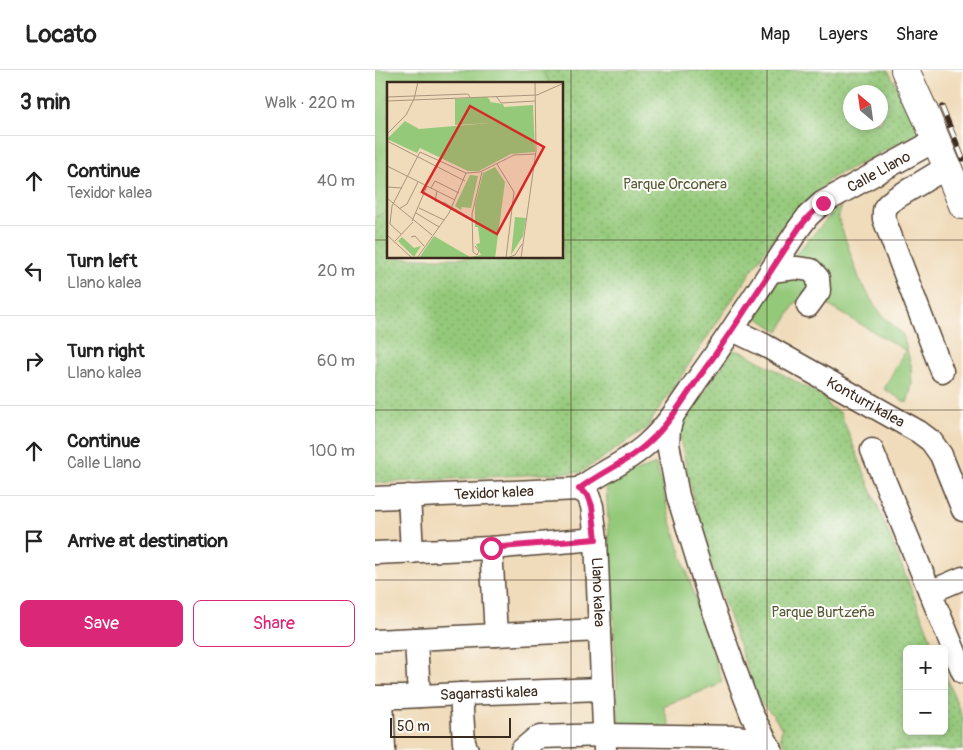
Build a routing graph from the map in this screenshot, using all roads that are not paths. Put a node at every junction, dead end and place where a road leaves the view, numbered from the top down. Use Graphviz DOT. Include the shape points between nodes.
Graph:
graph roads {
  1 [pos="905,70"];
  2 [pos="936,140"];
  3 [pos="947,167"];
  4 [pos="963,205"];
  5 [pos="771,271"];
  6 [pos="808,306"];
  7 [pos="733,330"];
  8 [pos="942,372"];
  9 [pos="678,407"];
  10 [pos="872,450"];
  11 [pos="633,455"];
  12 [pos="671,462"];
  13 [pos="579,489"];
  14 [pos="409,496"];
  15 [pos="375,498"];
  16 [pos="963,510"];
  17 [pos="596,539"];
  18 [pos="491,548"];
  19 [pos="412,552"];
  20 [pos="375,553"];
  21 [pos="963,578"];
  22 [pos="930,592"];
  23 [pos="600,630"];
  24 [pos="496,635"];
  25 [pos="416,639"];
  26 [pos="375,640"];
  27 [pos="963,672"];
  28 [pos="602,689"];
  29 [pos="461,694"];
  30 [pos="419,696"];
  31 [pos="378,697"];
  32 [pos="745,697"];
  33 [pos="737,737"];
  34 [pos="605,743"];
  35 [pos="384,750"];
  36 [pos="467,750"];
  37 [pos="522,750"];
  1 -- 2 [label="main road"];
  2 -- 3 [label="main road"];
  2 -- 5 [label="street, Calle Llano" via="823,203 799,228"];
  3 -- 4 [label="main road"];
  3 -- 8 [label="street" via="894,199 883,211"];
  5 -- 6 [label="street" via="811,270 818,278 819,291"];
  5 -- 7 [label="street, Calle Llano"];
  7 -- 9 [label="street, Calle Llano"];
  7 -- 16 [label="street, Konturri kalea" via="919,432 941,455"];
  9 -- 11 [label="street" via="653,438"];
  9 -- 12 [label="street" via="669,429"];
  10 -- 22 [label="street"];
  11 -- 12 [label="street" via="657,453 665,455"];
  11 -- 13 [label="street"];
  12 -- 32 [label="street" via="711,602"];
  13 -- 14 [label="street, Texidor kalea"];
  13 -- 17 [label="street, Llano kalea" via="588,495 592,506"];
  14 -- 15 [label="street, Texidor kalea"];
  14 -- 19 [label="street"];
  17 -- 18 [label="street"];
  17 -- 23 [label="street, Llano kalea"];
  18 -- 19 [label="street"];
  18 -- 24 [label="street"];
  19 -- 20 [label="street"];
  21 -- 22 [label="street"];
  22 -- 27 [label="street"];
  23 -- 24 [label="street"];
  23 -- 28 [label="street, Llano kalea"];
  24 -- 25 [label="street"];
  25 -- 26 [label="street"];
  25 -- 30 [label="street"];
  28 -- 29 [label="street, Sagarrasti kalea"];
  28 -- 34 [label="street, Llano kalea"];
  29 -- 30 [label="street, Sagarrasti kalea"];
  29 -- 36 [label="street"];
  30 -- 31 [label="street, Sagarrasti kalea"];
  31 -- 35 [label="street"];
  32 -- 33 [label="street" via="747,721"];
  32 -- 33 [label="street" via="771,750 751,739"];
  33 -- 34 [label="street"];
  34 -- 37 [label="street" via="540,737"];
}
